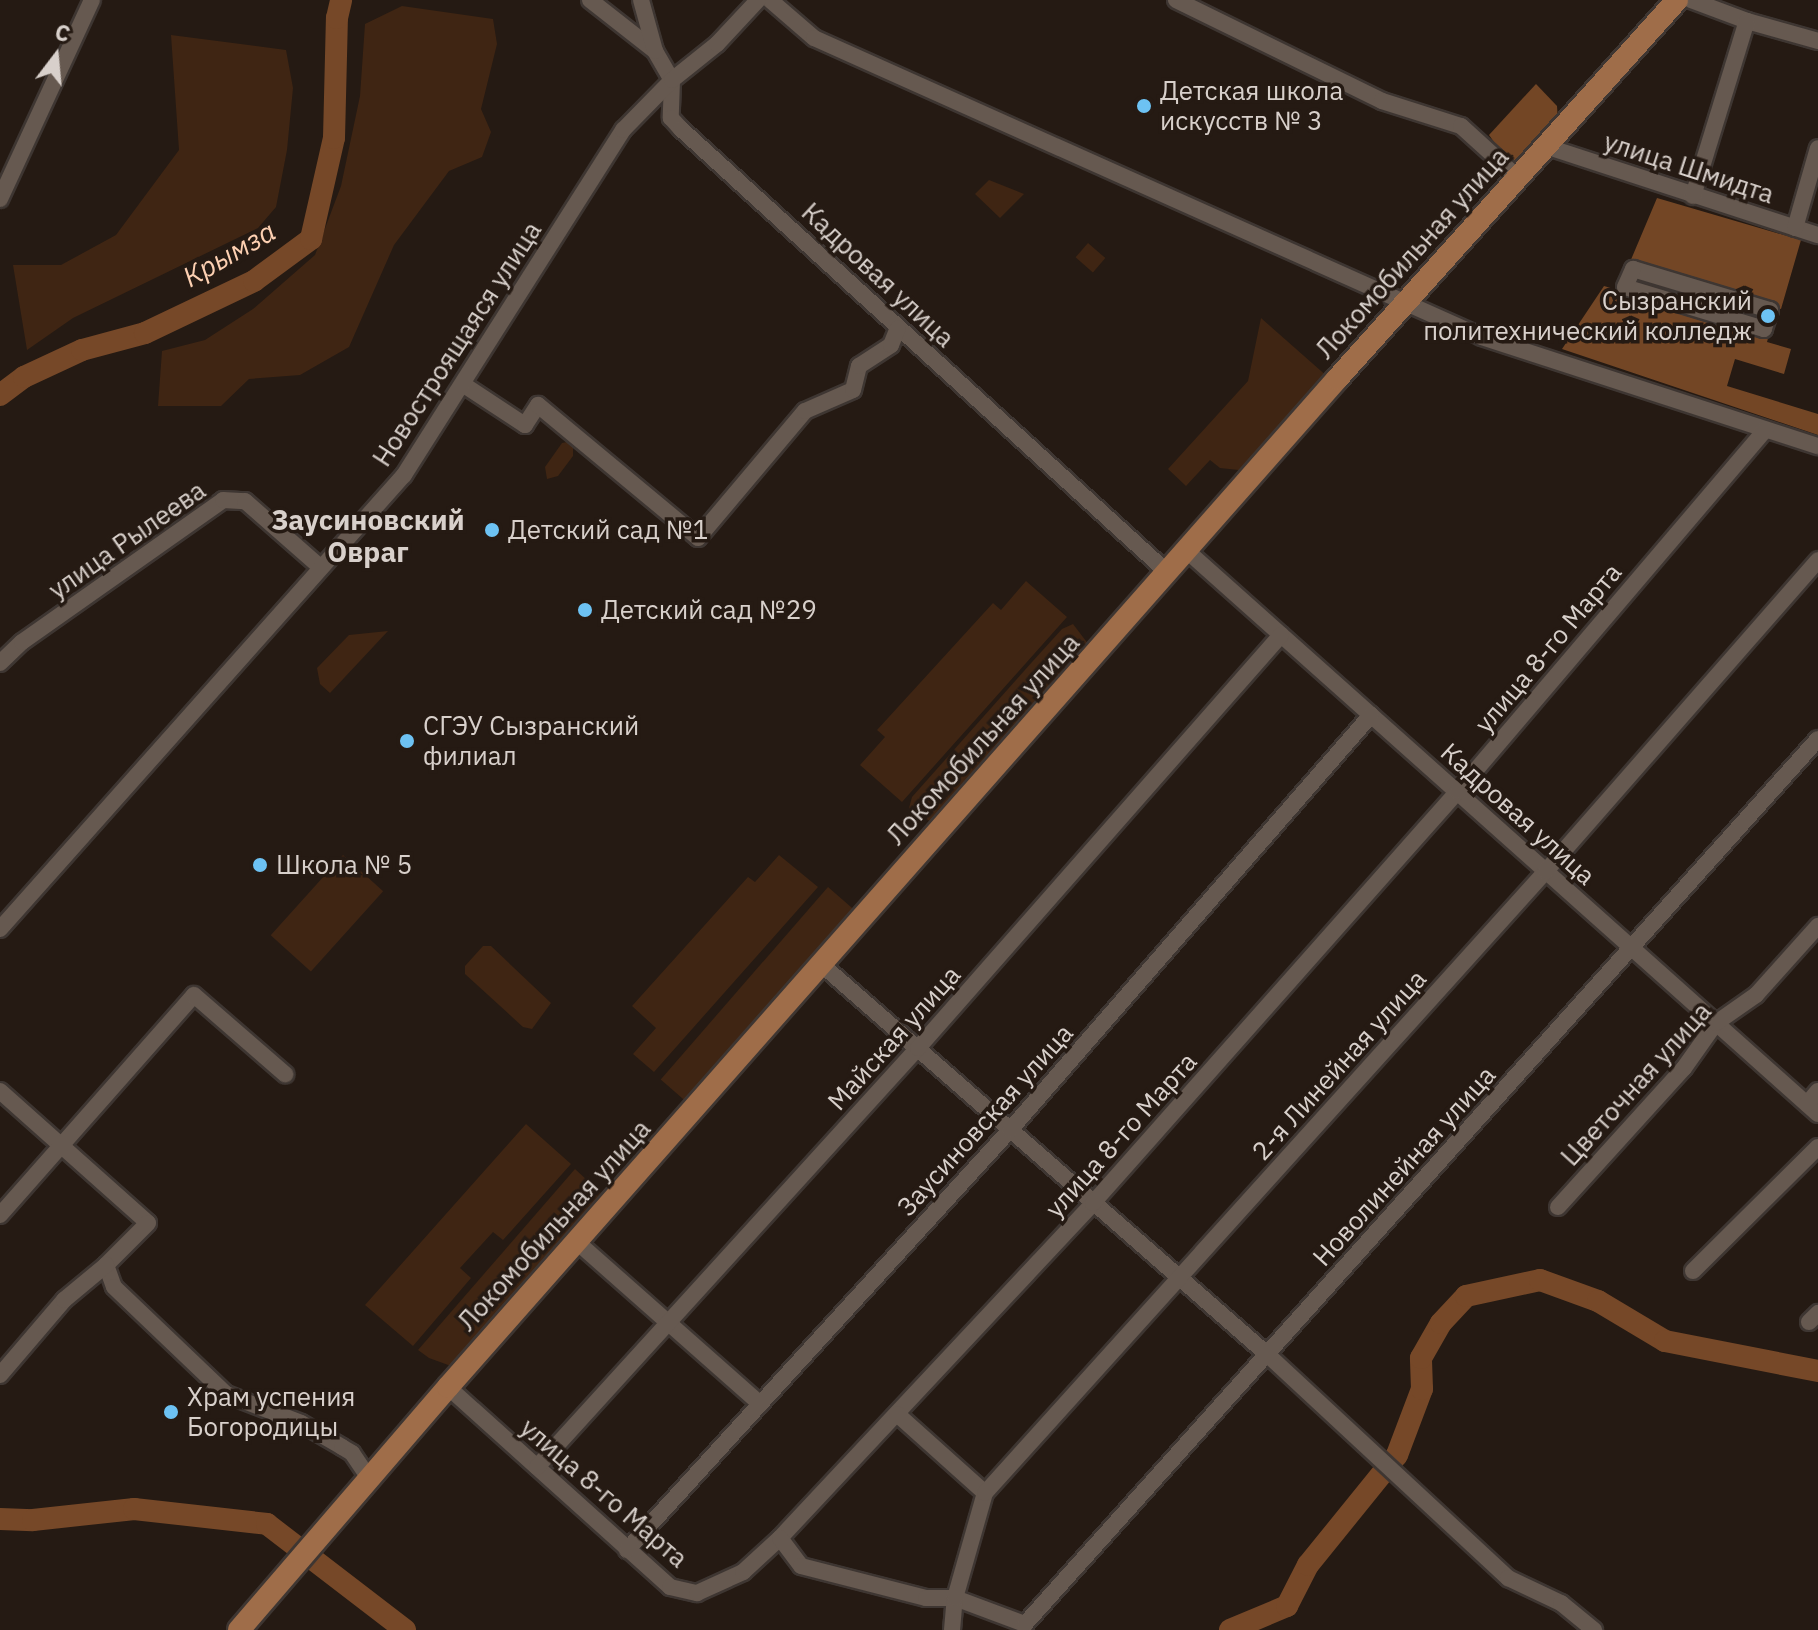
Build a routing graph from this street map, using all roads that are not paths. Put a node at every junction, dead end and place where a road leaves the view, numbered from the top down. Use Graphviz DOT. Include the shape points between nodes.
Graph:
graph roads {
  1 [pos="92,0"];
  2 [pos="590,0"];
  3 [pos="641,0"];
  4 [pos="758,0"];
  5 [pos="770,0"];
  6 [pos="1176,0"];
  7 [pos="1677,0"];
  8 [pos="1691,0"];
  9 [pos="1747,21"];
  10 [pos="1818,41"];
  11 [pos="655,51"];
  12 [pos="672,80"];
  13 [pos="1545,146"];
  14 [pos="1818,148"];
  15 [pos="1517,177"];
  16 [pos="1693,196"];
  17 [pos="0,199"];
  18 [pos="1795,228"];
  19 [pos="1818,235"];
  20 [pos="1668,280"];
  21 [pos="1663,299"];
  22 [pos="1403,304"];
  23 [pos="898,328"];
  24 [pos="464,385"];
  25 [pos="1765,430"];
  26 [pos="1818,446"];
  27 [pos="1186,550"];
  28 [pos="1818,560"];
  29 [pos="320,567"];
  30 [pos="1167,572"];
  31 [pos="1281,635"];
  32 [pos="0,663"];
  33 [pos="1371,715"];
  34 [pos="1818,739"];
  35 [pos="1458,791"];
  36 [pos="1546,871"];
  37 [pos="1818,926"];
  38 [pos="0,929"];
  39 [pos="1630,946"];
  40 [pos="821,964"];
  41 [pos="1716,1023"];
  42 [pos="918,1048"];
  43 [pos="285,1074"];
  44 [pos="0,1091"];
  45 [pos="1814,1103"];
  46 [pos="1010,1130"];
  47 [pos="62,1146"];
  48 [pos="1818,1147"];
  49 [pos="1093,1203"];
  50 [pos="1558,1207"];
  51 [pos="0,1215"];
  52 [pos="576,1241"];
  53 [pos="106,1265"];
  54 [pos="1693,1271"];
  55 [pos="1179,1277"];
  56 [pos="669,1322"];
  57 [pos="1268,1355"];
  58 [pos="0,1375"];
  59 [pos="448,1387"];
  60 [pos="760,1404"];
  61 [pos="897,1414"];
  62 [pos="537,1467"];
  63 [pos="370,1480"];
  64 [pos="985,1493"];
  65 [pos="780,1538"];
  66 [pos="627,1550"];
  67 [pos="955,1598"];
  68 [pos="239,1630"];
  69 [pos="952,1630"];
  70 [pos="1594,1630"];
  1 -- 17 [label="street"];
  2 -- 11 [label="street, Кадровая улица"];
  3 -- 11 [label="street"];
  4 -- 12 [label="street, Новостроящаяся улица" via="717,44"];
  5 -- 22 [label="street" via="814,38"];
  6 -- 15 [label="street" via="1382,101 1461,126"];
  7 -- 13 [label="main road, Локомобильная улица"];
  8 -- 9 [label="street"];
  9 -- 10 [label="street"];
  9 -- 16 [label="street"];
  11 -- 12 [label="street, Кадровая улица"];
  12 -- 23 [label="street, Кадровая улица" via="671,118 681,129"];
  12 -- 24 [label="street, Новостроящаяся улица" via="623,130"];
  13 -- 15 [label="main road, Локомобильная улица"];
  13 -- 16 [label="street, улица Шмидта"];
  14 -- 18 [label="street"];
  15 -- 22 [label="main road, Локомобильная улица"];
  16 -- 18 [label="street, улица Шмидта"];
  18 -- 19 [label="street, улица Шмидта"];
  20 -- 21 [label="street"];
  20 -- 21 [label="street" via="1633,269 1625,287"];
  20 -- 21 [label="street" via="1770,310 1764,329"];
  22 -- 25 [label="street" via="1482,337"];
  22 -- 27 [label="main road, Локомобильная улица"];
  23 -- 24 [label="street" via="891,345 859,366 853,390 805,411 698,538 538,405 525,425"];
  23 -- 30 [label="street, Кадровая улица"];
  24 -- 29 [label="street, Новостроящаяся улица" via="404,475"];
  25 -- 26 [label="street"];
  25 -- 35 [label="street, улица 8-го Марта"];
  27 -- 30 [label="main road, Локомобильная улица"];
  27 -- 31 [label="street, Кадровая улица"];
  28 -- 36 [label="street, 2-я Линейная улица"];
  29 -- 32 [label="street, улица Рылеева" via="245,501 223,500"];
  29 -- 38 [label="street, Новостроящаяся улица"];
  30 -- 40 [label="main road, Локомобильная улица"];
  31 -- 33 [label="street, Кадровая улица"];
  31 -- 42 [label="street, Майская улица"];
  33 -- 35 [label="street, Кадровая улица"];
  33 -- 46 [label="street, Заусиновская улица"];
  34 -- 39 [label="street, Новолинейная улица"];
  35 -- 36 [label="street, Кадровая улица"];
  35 -- 49 [label="street, улица 8-го Марта"];
  36 -- 39 [label="street, Кадровая улица"];
  36 -- 55 [label="street, 2-я Линейная улица"];
  37 -- 41 [label="street, Цветочная улица" via="1756,995"];
  39 -- 41 [label="street, Кадровая улица"];
  39 -- 57 [label="street, Новолинейная улица"];
  40 -- 42 [label="street"];
  40 -- 52 [label="main road, Локомобильная улица"];
  41 -- 45 [label="street, Кадровая улица"];
  41 -- 50 [label="street, Цветочная улица" via="1684,1068"];
  42 -- 46 [label="street"];
  42 -- 56 [label="street, Майская улица"];
  43 -- 47 [label="street" via="194,995"];
  44 -- 47 [label="street"];
  46 -- 49 [label="street"];
  46 -- 60 [label="street, Заусиновская улица"];
  47 -- 51 [label="street"];
  47 -- 53 [label="street" via="148,1223"];
  48 -- 54 [label="street"];
  49 -- 55 [label="street"];
  49 -- 61 [label="street, улица 8-го Марта"];
  52 -- 56 [label="street"];
  52 -- 59 [label="main road, Локомобильная улица"];
  53 -- 58 [label="street" via="64,1300"];
  53 -- 63 [label="street" via="114,1287 226,1394 301,1423 342,1447"];
  55 -- 57 [label="street"];
  55 -- 64 [label="street, 2-я Линейная улица"];
  56 -- 60 [label="street"];
  56 -- 62 [label="street, Майская улица"];
  57 -- 67 [label="street, Новолинейная улица" via="1025,1624"];
  57 -- 70 [label="street" via="1508,1578 1561,1603"];
  59 -- 62 [label="street, улица 8-го Марта"];
  59 -- 63 [label="main road, Локомобильная улица"];
  60 -- 66 [label="street, Заусиновская улица"];
  61 -- 64 [label="street"];
  61 -- 65 [label="street, улица 8-го Марта"];
  62 -- 66 [label="street, улица 8-го Марта"];
  63 -- 68 [label="main road, Локомобильная улица"];
  64 -- 67 [label="street, 2-я Линейная улица"];
  65 -- 66 [label="street, улица 8-го Марта" via="743,1572 697,1593 670,1587"];
  65 -- 67 [label="street" via="801,1566 926,1598"];
  67 -- 69 [label="street, 2-я Линейная улица"];
}
